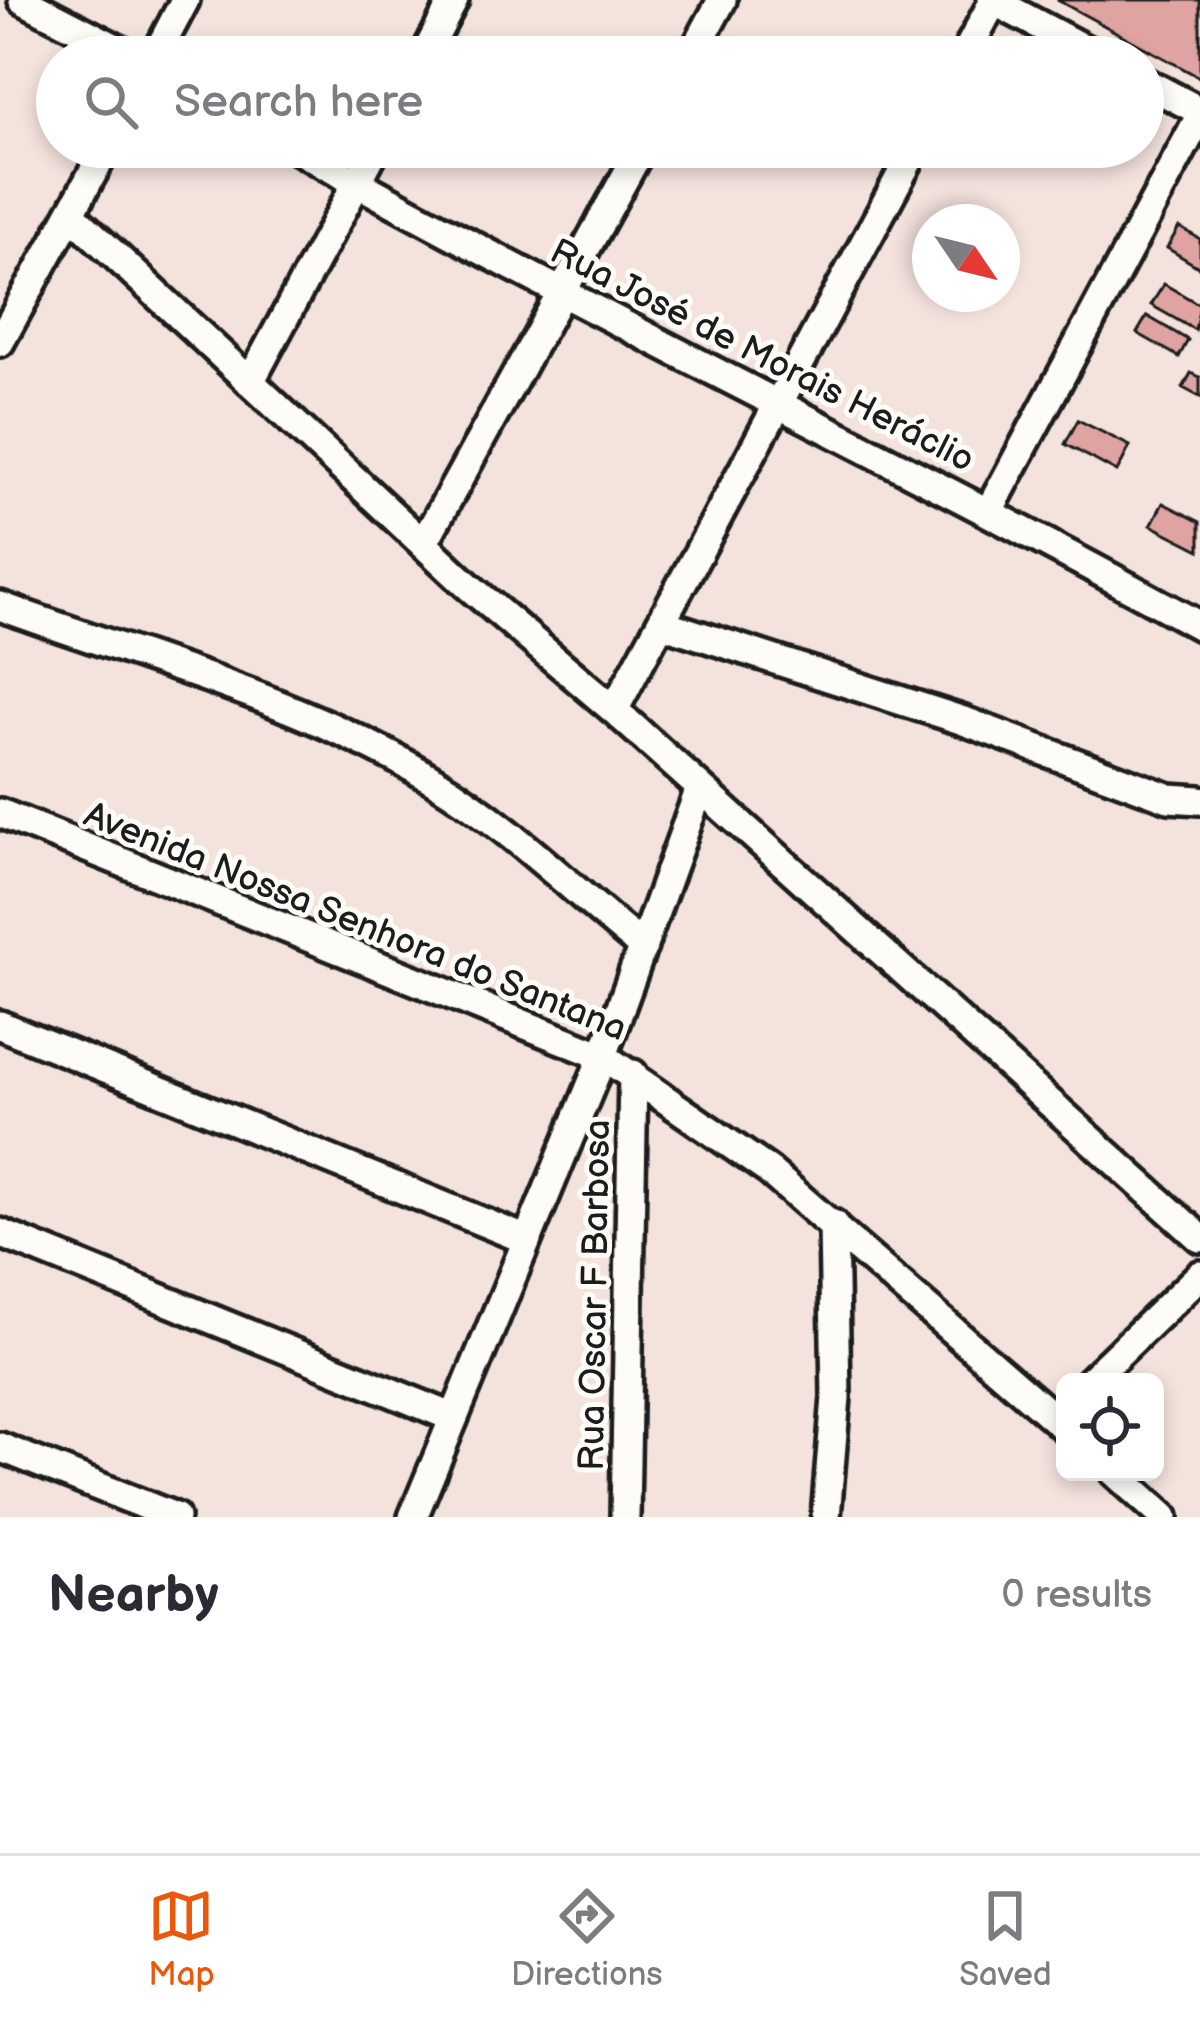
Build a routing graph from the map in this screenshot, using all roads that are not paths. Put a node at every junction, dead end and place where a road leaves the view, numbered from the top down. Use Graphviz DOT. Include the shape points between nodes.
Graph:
graph roads {
  1 [pos="23,0"];
  2 [pos="185,0"];
  3 [pos="454,0"];
  4 [pos="722,0"];
  5 [pos="993,0"];
  6 [pos="92,36"];
  7 [pos="166,36"];
  8 [pos="435,36"];
  9 [pos="702,36"];
  10 [pos="975,36"];
  11 [pos="1060,36"];
  12 [pos="1164,92"];
  13 [pos="1200,113"];
  14 [pos="96,168"];
  15 [pos="330,168"];
  16 [pos="365,168"];
  17 [pos="630,168"];
  18 [pos="905,168"];
  19 [pos="357,183"];
  20 [pos="71,215"];
  21 [pos="562,293"];
  22 [pos="2,333"];
  23 [pos="250,382"];
  24 [pos="779,406"];
  25 [pos="990,509"];
  26 [pos="423,544"];
  27 [pos="0,606"];
  28 [pos="661,623"];
  29 [pos="1199,623"];
  30 [pos="614,710"];
  31 [pos="700,788"];
  32 [pos="1200,800"];
  33 [pos="0,813"];
  34 [pos="643,947"];
  35 [pos="0,1024"];
  36 [pos="603,1056"];
  37 [pos="632,1073"];
  38 [pos="833,1224"];
  39 [pos="0,1233"];
  40 [pos="1200,1238"];
  41 [pos="527,1240"];
  42 [pos="1200,1275"];
  43 [pos="1098,1373"];
  44 [pos="1056,1413"];
  45 [pos="452,1417"];
  46 [pos="2,1454"];
  47 [pos="1123,1481"];
  48 [pos="1158,1515"];
  49 [pos="175,1517"];
  50 [pos="413,1517"];
  51 [pos="625,1517"];
  52 [pos="826,1517"];
  1 -- 6 [label="street"];
  2 -- 7 [label="street"];
  3 -- 8 [label="street"];
  4 -- 9 [label="street"];
  5 -- 10 [label="street"];
  5 -- 11 [label="street"];
  12 -- 13 [label="street"];
  13 -- 25 [label="street"];
  14 -- 20 [label="street"];
  15 -- 19 [label="street, Rua José de Morais Heráclio"];
  16 -- 19 [label="street"];
  17 -- 21 [label="street"];
  18 -- 24 [label="street"];
  19 -- 21 [label="street, Rua José de Morais Heráclio"];
  19 -- 23 [label="street"];
  20 -- 22 [label="street"];
  20 -- 23 [label="street"];
  21 -- 24 [label="street, Rua José de Morais Heráclio"];
  21 -- 26 [label="street"];
  23 -- 26 [label="street"];
  24 -- 25 [label="street, Rua José de Morais Heráclio"];
  24 -- 28 [label="street"];
  25 -- 29 [label="street, Rua José de Morais Heráclio"];
  26 -- 30 [label="street"];
  27 -- 34 [label="street" via="368,743 466,802"];
  28 -- 30 [label="street"];
  28 -- 32 [label="street" via="1169,798"];
  30 -- 31 [label="street"];
  31 -- 34 [label="street"];
  31 -- 40 [label="street"];
  33 -- 36 [label="street, Avenida Nossa Senhora do Santana"];
  34 -- 36 [label="street"];
  35 -- 41 [label="street"];
  36 -- 37 [label="street, Avenida Nossa Senhora do Santana"];
  36 -- 41 [label="street"];
  37 -- 38 [label="street, Avenida Nossa Senhora do Santana"];
  37 -- 51 [label="street, Rua Oscar F Barbosa"];
  38 -- 44 [label="street, Avenida Nossa Senhora do Santana"];
  38 -- 52 [label="street" via="836,1397"];
  39 -- 45 [label="street"];
  41 -- 45 [label="street"];
  42 -- 43 [label="street"];
  45 -- 50 [label="street"];
  46 -- 49 [label="street"];
  47 -- 48 [label="street"];
}
